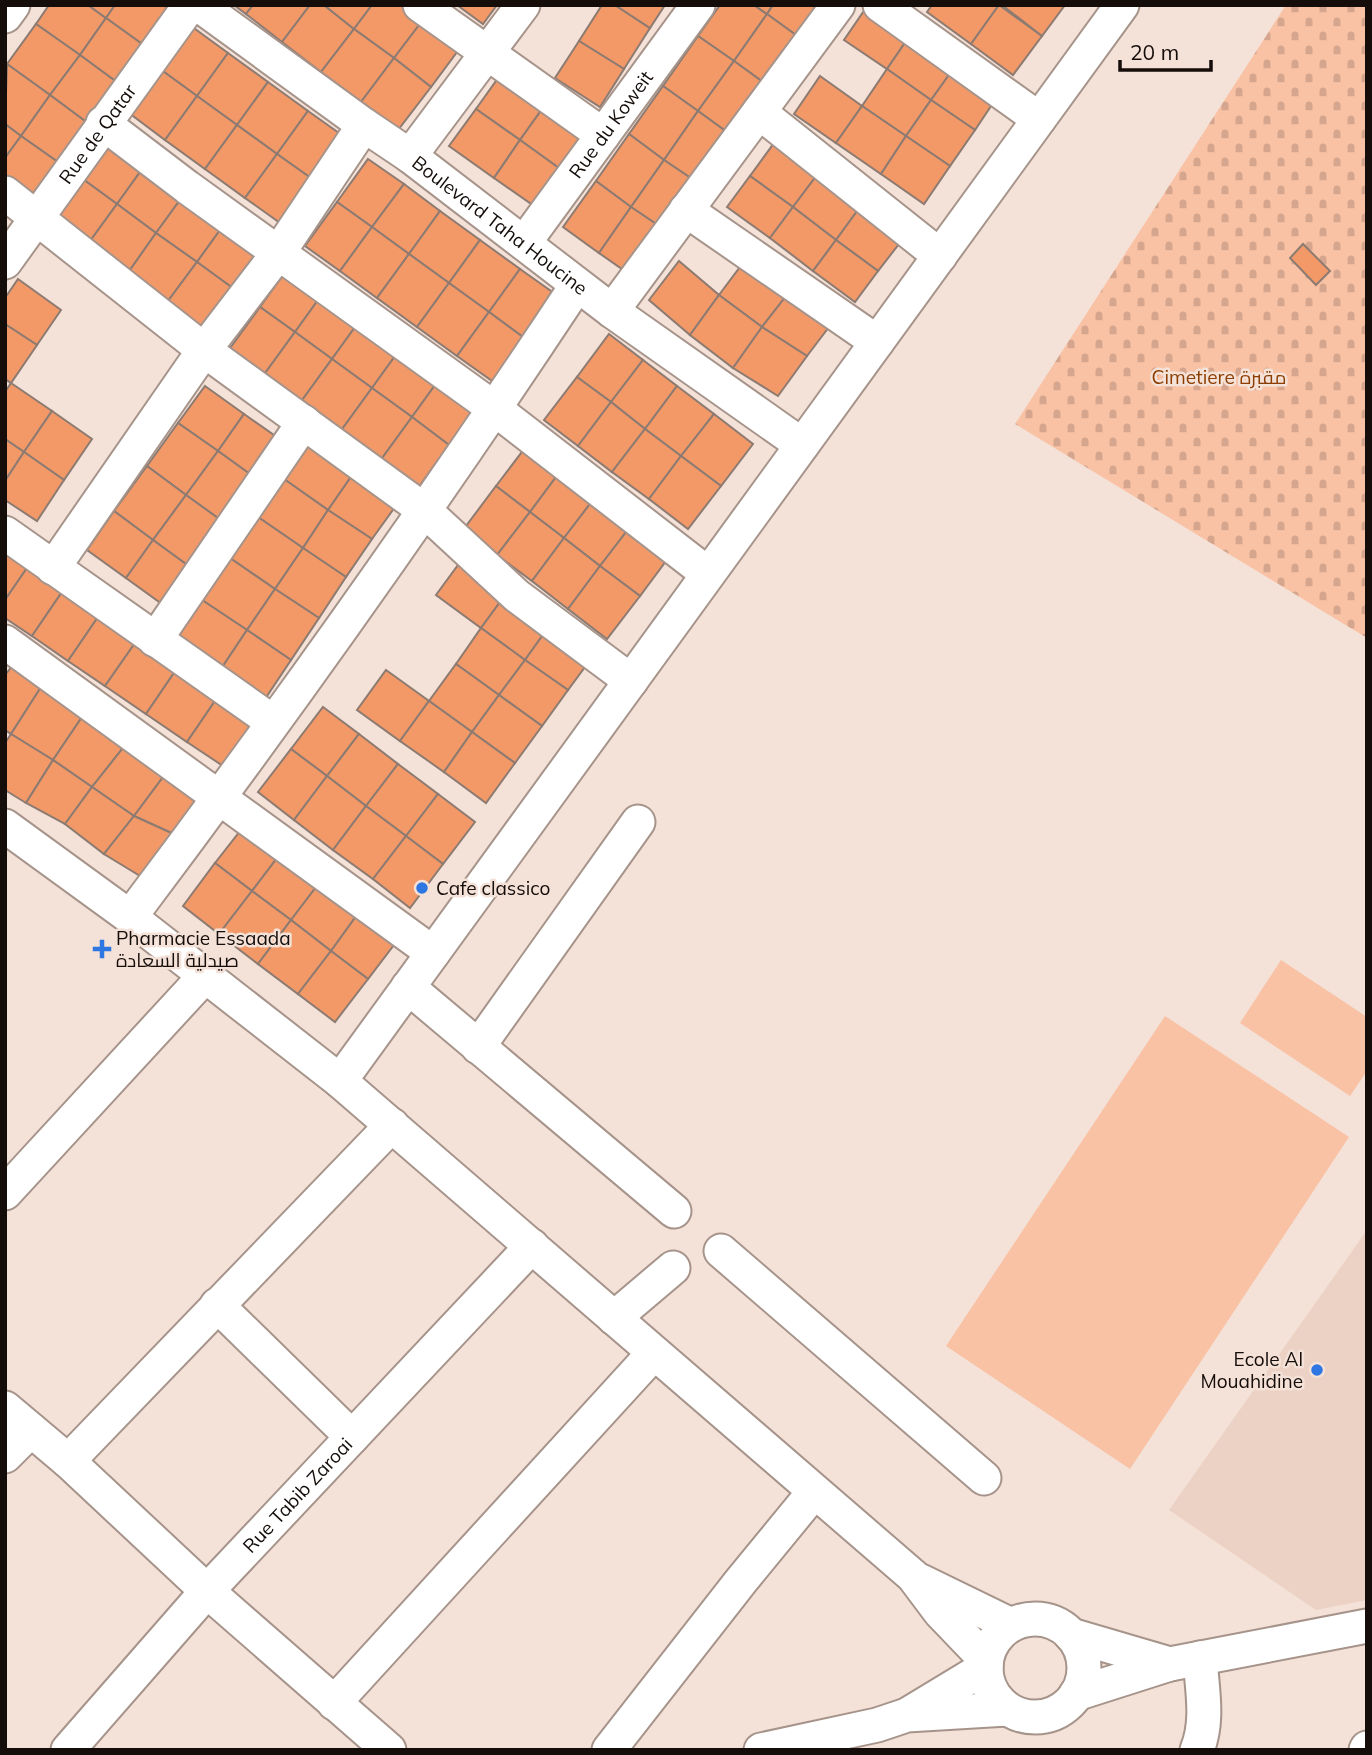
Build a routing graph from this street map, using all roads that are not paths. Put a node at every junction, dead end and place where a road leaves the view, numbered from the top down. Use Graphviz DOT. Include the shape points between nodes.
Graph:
graph roads {
  1 [pos="13,5"];
  2 [pos="190,5"];
  3 [pos="199,5"];
  4 [pos="420,5"];
  5 [pos="523,5"];
  6 [pos="698,5"];
  7 [pos="838,5"];
  8 [pos="880,5"];
  9 [pos="1105,11"];
  10 [pos="5,16"];
  11 [pos="489,53"];
  12 [pos="759,112"];
  13 [pos="1039,119"];
  14 [pos="103,123"];
  15 [pos="364,125"];
  16 [pos="603,135"];
  17 [pos="410,156"];
  18 [pos="5,193"];
  19 [pos="687,210"];
  20 [pos="37,216"];
  21 [pos="524,243"];
  22 [pos="279,252"];
  23 [pos="940,256"];
  24 [pos="5,262"];
  25 [pos="577,285"];
  26 [pos="612,312"];
  27 [pos="877,342"];
  28 [pos="204,350"];
  29 [pos="495,409"];
  30 [pos="304,422"];
  31 [pos="802,445"];
  32 [pos="424,510"];
  33 [pos="5,533"];
  34 [pos="53,568"];
  35 [pos="708,574"];
  36 [pos="155,640"];
  37 [pos="5,642"];
  38 [pos="631,681"];
  39 [pos="273,722"];
  40 [pos="221,796"];
  41 [pos="638,822"];
  42 [pos="5,826"];
  43 [pos="130,917"];
  44 [pos="433,953"];
  45 [pos="205,976"];
  46 [pos="408,987"];
  47 [pos="478,1047"];
  48 [pos="340,1081"];
  49 [pos="393,1125"];
  50 [pos="5,1193"];
  51 [pos="674,1211"];
  52 [pos="532,1247"];
  53 [pos="721,1251"];
  54 [pos="673,1268"];
  55 [pos="217,1305"];
  56 [pos="614,1318"];
  57 [pos="653,1354"];
  58 [pos="5,1408"];
  59 [pos="31,1430"];
  60 [pos="352,1437"];
  61 [pos="5,1456"];
  62 [pos="68,1461"];
  63 [pos="984,1478"];
  64 [pos="814,1492"];
  65 [pos="913,1576"];
  66 [pos="207,1591"];
  67 [pos="1011,1625"];
  68 [pos="1367,1626"];
  69 [pos="1071,1635"];
  70 [pos="1185,1661"];
  71 [pos="986,1664"];
  72 [pos="1076,1694"];
  73 [pos="334,1703"];
  74 [pos="1007,1709"];
  75 [pos="883,1730"];
  76 [pos="768,1748"];
  77 [pos="68,1750"];
  78 [pos="389,1750"];
  79 [pos="610,1750"];
  80 [pos="1197,1750"];
  1 -- 10 [label="street"];
  2 -- 14 [label="street, Rue de Qatar"];
  3 -- 15 [label="street, Boulevard Taha Houcine"];
  4 -- 11 [label="street"];
  5 -- 11 [label="street"];
  6 -- 16 [label="street, Rue du Koweit"];
  7 -- 12 [label="street"];
  8 -- 13 [label="street"];
  9 -- 13 [label="street"];
  11 -- 16 [label="street"];
  11 -- 17 [label="street"];
  12 -- 19 [label="street"];
  12 -- 23 [label="street"];
  13 -- 23 [label="street"];
  14 -- 20 [label="street, Rue de Qatar"];
  14 -- 22 [label="street"];
  15 -- 17 [label="street, Boulevard Taha Houcine"];
  15 -- 22 [label="street"];
  16 -- 21 [label="street, Rue du Koweit"];
  17 -- 21 [label="street, Boulevard Taha Houcine"];
  18 -- 20 [label="street"];
  19 -- 26 [label="street"];
  19 -- 27 [label="street"];
  20 -- 24 [label="street, Rue de Qatar"];
  20 -- 28 [label="street"];
  21 -- 25 [label="street, Boulevard Taha Houcine"];
  22 -- 28 [label="street"];
  22 -- 29 [label="street"];
  23 -- 27 [label="street"];
  25 -- 26 [label="street, Boulevard Taha Houcine"];
  25 -- 29 [label="street"];
  26 -- 31 [label="street, Boulevard Taha Houcine"];
  27 -- 31 [label="street"];
  28 -- 30 [label="street"];
  28 -- 34 [label="street"];
  29 -- 32 [label="street"];
  29 -- 35 [label="street"];
  30 -- 32 [label="street"];
  30 -- 36 [label="street"];
  31 -- 35 [label="street"];
  32 -- 38 [label="street" via="517,596"];
  32 -- 39 [label="street"];
  33 -- 34 [label="street"];
  34 -- 36 [label="street"];
  35 -- 38 [label="street"];
  36 -- 39 [label="street"];
  37 -- 40 [label="street"];
  38 -- 44 [label="street"];
  39 -- 40 [label="street"];
  40 -- 43 [label="street"];
  40 -- 44 [label="street"];
  41 -- 47 [label="street"];
  42 -- 43 [label="street"];
  43 -- 45 [label="street"];
  44 -- 46 [label="street"];
  45 -- 48 [label="street"];
  45 -- 50 [label="street"];
  46 -- 47 [label="street"];
  46 -- 48 [label="street"];
  47 -- 51 [label="street"];
  48 -- 49 [label="street"];
  49 -- 52 [label="street"];
  49 -- 55 [label="street"];
  52 -- 56 [label="street"];
  52 -- 60 [label="street, Rue Tabib Zaroai"];
  53 -- 63 [label="street"];
  54 -- 56 [label="street"];
  55 -- 60 [label="street"];
  55 -- 62 [label="street"];
  56 -- 57 [label="street"];
  57 -- 64 [label="street"];
  57 -- 73 [label="street"];
  58 -- 59 [label="street"];
  59 -- 61 [label="street"];
  59 -- 62 [label="street"];
  60 -- 66 [label="street, Rue Tabib Zaroai"];
  62 -- 66 [label="street"];
  64 -- 65 [label="street"];
  64 -- 79 [label="street"];
  65 -- 67 [label="street"];
  65 -- 71 [label="street"];
  66 -- 73 [label="street"];
  66 -- 77 [label="street, Rue Tabib Zaroai"];
  67 -- 69 [label="street" via="1032,1619 1053,1622"];
  67 -- 71 [label="street" via="991,1646"];
  68 -- 70 [label="street"];
  69 -- 70 [label="street"];
  69 -- 72 [label="street" via="1082,1653 1084,1674"];
  70 -- 72 [label="street"];
  70 -- 80 [label="street" via="1205,1716"];
  71 -- 74 [label="street" via="988,1683"];
  71 -- 75 [label="street"];
  72 -- 74 [label="street" via="1063,1708 1045,1716"];
  73 -- 78 [label="street"];
  74 -- 75 [label="street"];
  75 -- 76 [label="street"];
}
